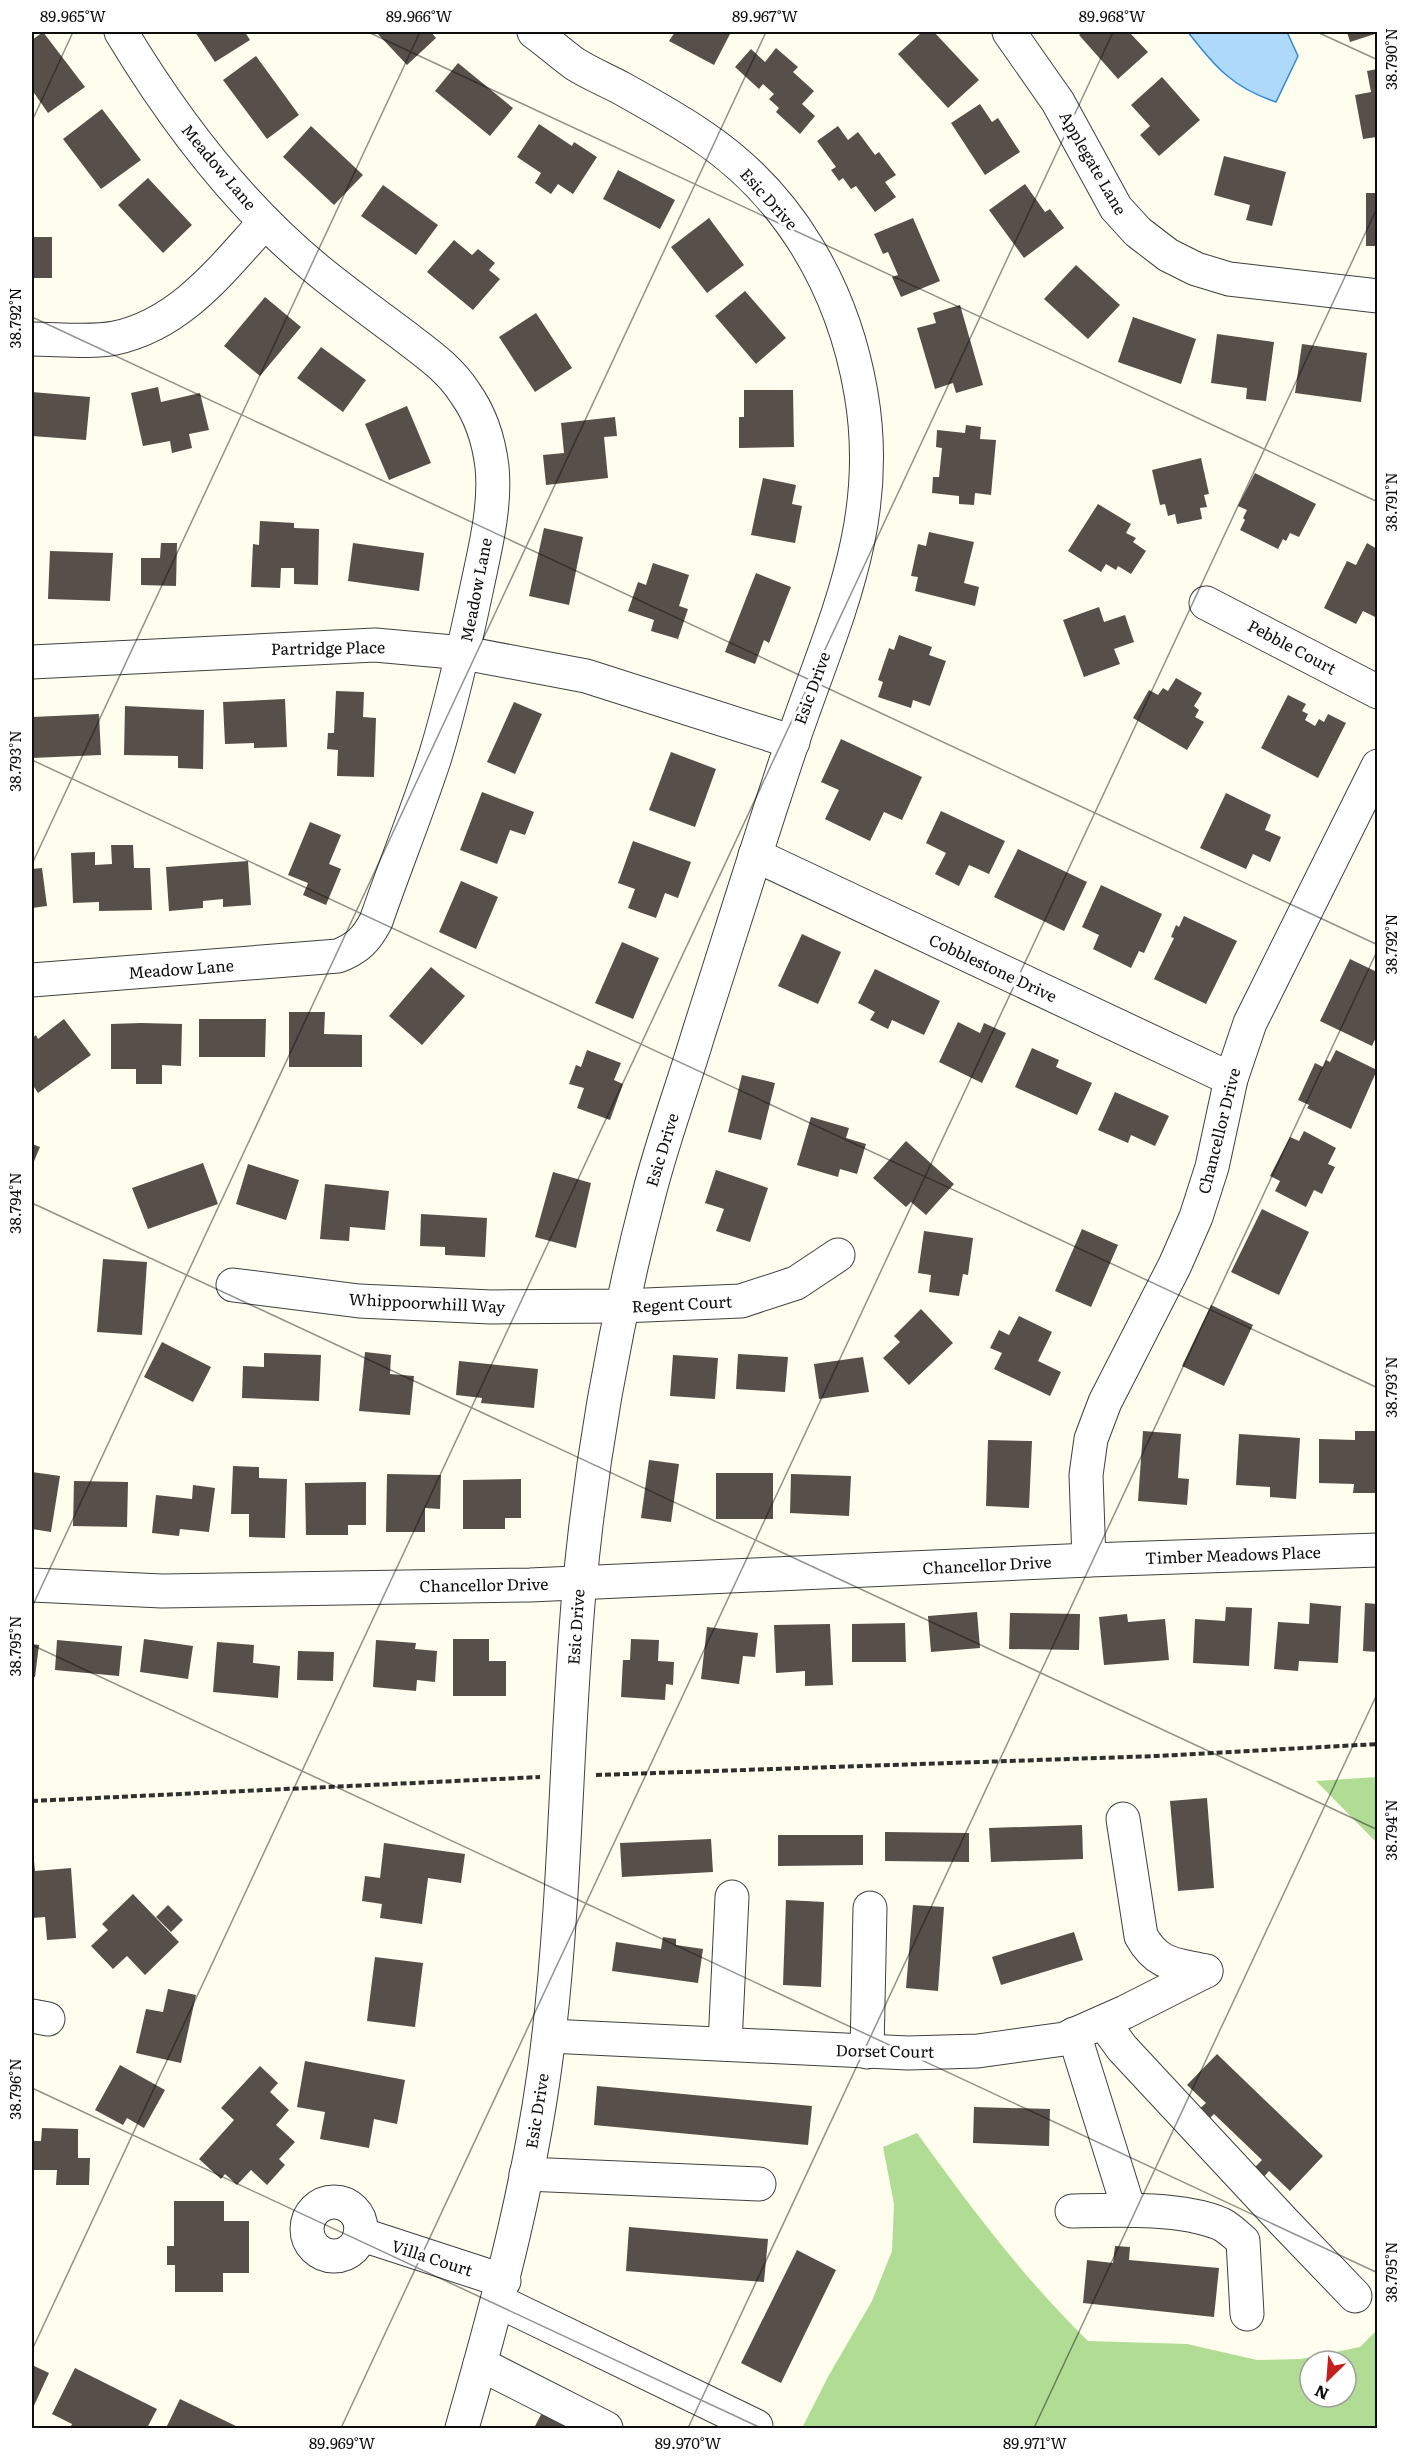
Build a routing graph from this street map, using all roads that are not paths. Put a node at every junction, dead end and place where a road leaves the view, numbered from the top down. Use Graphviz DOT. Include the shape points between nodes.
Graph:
graph roads {
  1 [pos="121,32"];
  2 [pos="534,32"];
  3 [pos="1009,32"];
  4 [pos="265,222"];
  5 [pos="1377,296"];
  6 [pos="32,339"];
  7 [pos="1206,603"];
  8 [pos="464,653"];
  9 [pos="32,662"];
  10 [pos="1377,692"];
  11 [pos="793,742"];
  12 [pos="1377,766"];
  13 [pos="755,855"];
  14 [pos="32,980"];
  15 [pos="1231,1079"];
  16 [pos="838,1255"];
  17 [pos="233,1285"];
  18 [pos="622,1306"];
  19 [pos="1377,1550"];
  20 [pos="1089,1560"];
  21 [pos="580,1582"];
  22 [pos="32,1585"];
  23 [pos="1122,1819"];
  24 [pos="732,1897"];
  25 [pos="870,1908"];
  26 [pos="1089,2028"];
  27 [pos="549,2036"];
  28 [pos="725,2044"];
  29 [pos="867,2052"];
  30 [pos="526,2174"];
  31 [pos="759,2184"];
  32 [pos="1129,2210"];
  33 [pos="1072,2211"];
  34 [pos="360,2234"];
  35 [pos="501,2291"];
  36 [pos="1355,2296"];
  37 [pos="1247,2314"];
  38 [pos="480,2364"];
  39 [pos="756,2426"];
  40 [pos="462,2428"];
  41 [pos="606,2428"];
  1 -- 4 [label="street, Meadow Lane" via="183,124"];
  2 -- 11 [label="street, Esic Drive" via="576,64 698,134 757,181 810,249 845,328 861,392 866,440 860,538 849,586"];
  3 -- 5 [label="street, Applegate Lane" via="1058,102 1116,208 1167,255 1229,279"];
  4 -- 6 [label="street" via="196,296 170,316 137,332 112,338"];
  4 -- 8 [label="street, Meadow Lane" via="318,270 443,365 476,412 489,448 493,496"];
  7 -- 10 [label="street, Pebble Court"];
  8 -- 9 [label="street, Partridge Place" via="375,645"];
  8 -- 11 [label="street, Partridge Place" via="586,676"];
  8 -- 14 [label="street, Meadow Lane" via="435,757 376,921 367,938 354,950 338,956"];
  11 -- 13 [label="street, Esic Drive"];
  12 -- 15 [label="street, Chancellor Drive" via="1250,1023"];
  13 -- 15 [label="street, Cobblestone Drive"];
  13 -- 18 [label="street, Esic Drive" via="650,1188"];
  15 -- 20 [label="street, Chancellor Drive" via="1212,1167 1196,1217 1105,1402 1092,1439 1086,1474"];
  16 -- 18 [label="street, Regent Court" via="796,1283 741,1301"];
  17 -- 18 [label="street, Whippoorwhill Way" via="359,1301 491,1307"];
  18 -- 21 [label="street, Esic Drive" via="593,1473"];
  19 -- 20 [label="street, Timber Meadows Place"];
  20 -- 21 [label="street, Chancellor Drive"];
  21 -- 22 [label="street, Chancellor Drive" via="162,1591"];
  21 -- 27 [label="street, Esic Drive" via="566,1850"];
  23 -- 26 [label="street, Dorset Court" via="1141,1936 1150,1952 1166,1962 1206,1971"];
  24 -- 28 [label="street"];
  25 -- 29 [label="street"];
  26 -- 29 [label="street, Dorset Court" via="1064,2038 978,2051"];
  26 -- 32 [label="street"];
  26 -- 36 [label="street" via="1122,2048"];
  27 -- 28 [label="street, Dorset Court"];
  27 -- 30 [label="street, Esic Drive"];
  28 -- 29 [label="street, Dorset Court"];
  30 -- 31 [label="street"];
  30 -- 35 [label="street, Esic Drive"];
  32 -- 33 [label="street"];
  32 -- 37 [label="street" via="1202,2217 1224,2225 1243,2241"];
  34 -- 35 [label="street, Villa Court"];
  35 -- 38 [label="street, Esic Drive"];
  35 -- 39 [label="street, Villa Court"];
  38 -- 40 [label="street, Esic Drive"];
  38 -- 41 [label="street"];
}
